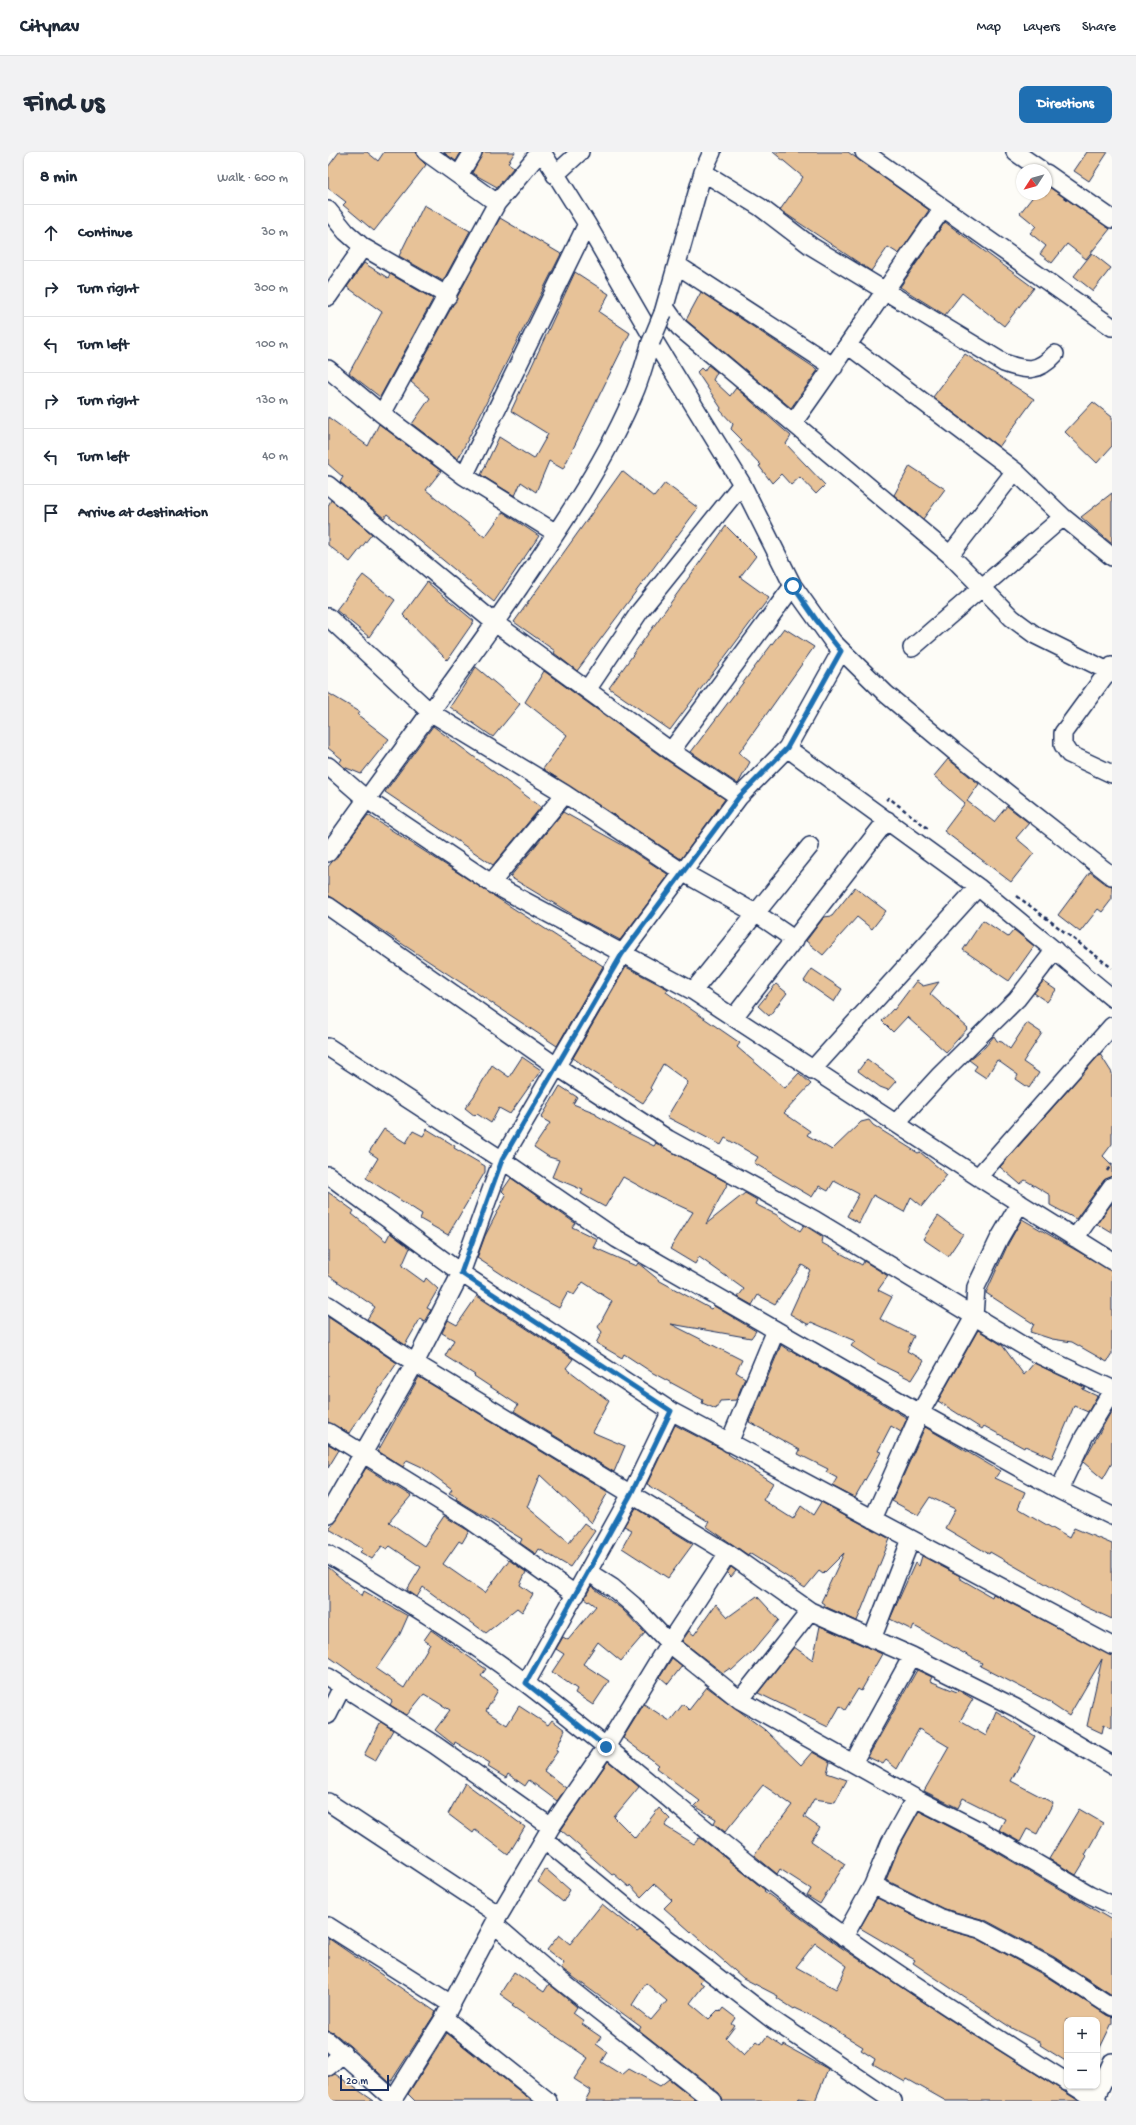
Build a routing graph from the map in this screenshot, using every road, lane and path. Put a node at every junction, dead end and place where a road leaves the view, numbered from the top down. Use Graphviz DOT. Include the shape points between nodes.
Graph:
graph roads {
  1 [pos="426,152"];
  2 [pos="473,152"];
  3 [pos="541,152"];
  4 [pos="580,152"];
  5 [pos="712,152"];
  6 [pos="864,152"];
  7 [pos="1015,152"];
  8 [pos="1032,164"];
  9 [pos="703,172"];
  10 [pos="458,175"];
  11 [pos="556,175"];
  12 [pos="1052,178"];
  13 [pos="497,203"];
  14 [pos="943,208"];
  15 [pos="328,210"];
  16 [pos="1112,219"];
  17 [pos="587,224"];
  18 [pos="363,247"];
  19 [pos="677,265"];
  20 [pos="884,290"];
  21 [pos="328,296"];
  22 [pos="448,296"];
  23 [pos="664,310"];
  24 [pos="1112,327"];
  25 [pos="849,346"];
  26 [pos="1055,354"];
  27 [pos="834,367"];
  28 [pos="328,369"];
  29 [pos="382,414"];
  30 [pos="793,423"];
  31 [pos="1015,471"];
  32 [pos="464,476"];
  33 [pos="742,484"];
  34 [pos="328,485"];
  35 [pos="1063,517"];
  36 [pos="556,533"];
  37 [pos="950,555"];
  38 [pos="1112,556"];
  39 [pos="793,586"];
  40 [pos="982,588"];
  41 [pos="328,617"];
  42 [pos="495,623"];
  43 [pos="912,648"];
  44 [pos="841,651"];
  45 [pos="1111,670"];
  46 [pos="587,690"];
  47 [pos="430,712"];
  48 [pos="787,748"];
  49 [pos="671,751"];
  50 [pos="328,766"];
  51 [pos="1112,774"];
  52 [pos="564,794"];
  53 [pos="739,797"];
  54 [pos="366,799"];
  55 [pos="887,820"];
  56 [pos="810,846"];
  57 [pos="328,853"];
  58 [pos="684,873"];
  59 [pos="1112,876"];
  60 [pos="491,883"];
  61 [pos="978,887"];
  62 [pos="328,906"];
  63 [pos="757,914"];
  64 [pos="795,940"];
  65 [pos="1055,950"];
  66 [pos="622,954"];
  67 [pos="693,991"];
  68 [pos="1112,998"];
  69 [pos="734,1017"];
  70 [pos="1112,1026"];
  71 [pos="328,1047"];
  72 [pos="556,1066"];
  73 [pos="812,1070"];
  74 [pos="896,1123"];
  75 [pos="502,1160"];
  76 [pos="1112,1163"];
  77 [pos="328,1175"];
  78 [pos="978,1177"];
  79 [pos="1108,1180"];
  80 [pos="1020,1203"];
  81 [pos="1075,1238"];
  82 [pos="1112,1261"];
  83 [pos="461,1273"];
  84 [pos="328,1305"];
  85 [pos="974,1317"];
  86 [pos="776,1330"];
  87 [pos="415,1362"];
  88 [pos="1112,1390"];
  89 [pos="671,1411"];
  90 [pos="920,1413"];
  91 [pos="328,1432"];
  92 [pos="729,1443"];
  93 [pos="363,1453"];
  94 [pos="1059,1490"];
  95 [pos="631,1494"];
  96 [pos="328,1514"];
  97 [pos="1112,1516"];
  98 [pos="873,1519"];
  99 [pos="911,1539"];
  100 [pos="328,1554"];
  101 [pos="728,1554"];
  102 [pos="588,1572"];
  103 [pos="576,1594"];
  104 [pos="810,1611"];
  105 [pos="872,1639"];
  106 [pos="669,1643"];
  107 [pos="1112,1646"];
  108 [pos="912,1656"];
  109 [pos="328,1677"];
  110 [pos="526,1683"];
  111 [pos="342,1687"];
  112 [pos="740,1700"];
  113 [pos="328,1715"];
  114 [pos="606,1747"];
  115 [pos="853,1763"];
  116 [pos="1112,1765"];
  117 [pos="915,1798"];
  118 [pos="328,1802"];
  119 [pos="548,1833"];
  120 [pos="873,1885"];
  121 [pos="1112,1906"];
  122 [pos="497,1920"];
  123 [pos="328,1926"];
  124 [pos="844,1937"];
  125 [pos="1112,2006"];
  126 [pos="447,2011"];
  127 [pos="328,2040"];
  128 [pos="343,2053"];
  129 [pos="1112,2062"];
  130 [pos="328,2066"];
  131 [pos="1064,2080"];
  132 [pos="1079,2089"];
  133 [pos="392,2100"];
  134 [pos="1096,2100"];
  135 [pos="548,2101"];
  136 [pos="712,2101"];
  137 [pos="893,2101"];
  1 -- 10 [label="street"];
  2 -- 10 [label="street"];
  3 -- 11 [label="street"];
  3 -- 13 [label="street"];
  4 -- 11 [label="street"];
  5 -- 9 [label="street"];
  6 -- 14 [label="street"];
  7 -- 8 [label="street"];
  9 -- 19 [label="street"];
  9 -- 20 [label="street" via="760,207 811,246"];
  10 -- 13 [label="street"];
  11 -- 17 [label="street"];
  12 -- 16 [label="street"];
  13 -- 22 [label="street"];
  14 -- 20 [label="street"];
  14 -- 24 [label="street"];
  15 -- 18 [label="street" via="346,232"];
  17 -- 32 [label="street"];
  17 -- 33 [label="street"];
  18 -- 21 [label="street"];
  18 -- 22 [label="street"];
  19 -- 23 [label="street"];
  19 -- 27 [label="street"];
  20 -- 25 [label="street"];
  20 -- 26 [label="street" via="1004,363 1020,369 1038,368"];
  22 -- 29 [label="street"];
  23 -- 30 [label="street" via="679,327"];
  23 -- 36 [label="street, bridge" via="636,389 592,476"];
  25 -- 27 [label="street"];
  25 -- 31 [label="street"];
  27 -- 30 [label="street"];
  28 -- 29 [label="street"];
  29 -- 32 [label="street"];
  30 -- 37 [label="street"];
  31 -- 35 [label="street"];
  31 -- 37 [label="street"];
  32 -- 36 [label="street"];
  33 -- 39 [label="street"];
  33 -- 46 [label="street" via="640,611"];
  34 -- 42 [label="street"];
  35 -- 38 [label="street"];
  35 -- 40 [label="street"];
  36 -- 42 [label="street"];
  37 -- 40 [label="street"];
  39 -- 44 [label="street"];
  39 -- 49 [label="street"];
  40 -- 43 [label="street"];
  40 -- 45 [label="street" via="1012,618 1035,635"];
  41 -- 47 [label="street"];
  42 -- 46 [label="street"];
  42 -- 47 [label="street"];
  44 -- 48 [label="street"];
  44 -- 59 [label="street" via="886,694 948,746"];
  45 -- 51 [label="street" via="1063,733 1063,745 1069,754"];
  46 -- 49 [label="street"];
  47 -- 52 [label="street"];
  47 -- 54 [label="street"];
  48 -- 53 [label="street"];
  48 -- 55 [label="street"];
  49 -- 53 [label="street"];
  50 -- 54 [label="street"];
  52 -- 58 [label="street"];
  52 -- 60 [label="street"];
  53 -- 58 [label="street"];
  54 -- 57 [label="street"];
  54 -- 60 [label="street"];
  55 -- 61 [label="street"];
  55 -- 64 [label="street"];
  56 -- 63 [label="street"];
  58 -- 63 [label="street"];
  58 -- 66 [label="street"];
  60 -- 66 [label="street"];
  61 -- 65 [label="street"];
  61 -- 73 [label="street"];
  62 -- 72 [label="street"];
  63 -- 64 [label="street"];
  63 -- 67 [label="street"];
  64 -- 69 [label="street"];
  65 -- 68 [label="street"];
  65 -- 74 [label="street" via="1017,999 940,1075"];
  66 -- 67 [label="street"];
  66 -- 72 [label="street"];
  67 -- 69 [label="street"];
  69 -- 73 [label="street"];
  70 -- 78 [label="street"];
  71 -- 75 [label="street"];
  72 -- 75 [label="street"];
  72 -- 85 [label="street" via="668,1139 815,1220"];
  73 -- 74 [label="street"];
  74 -- 78 [label="street"];
  75 -- 83 [label="street"];
  75 -- 86 [label="street" via="618,1239"];
  76 -- 79 [label="path"];
  77 -- 83 [label="street"];
  78 -- 80 [label="street"];
  79 -- 81 [label="street"];
  80 -- 81 [label="street"];
  80 -- 85 [label="street" via="999,1238 976,1287"];
  81 -- 82 [label="street"];
  83 -- 87 [label="street"];
  83 -- 89 [label="street"];
  84 -- 87 [label="street"];
  85 -- 88 [label="street" via="1035,1352"];
  85 -- 90 [label="street"];
  86 -- 90 [label="street"];
  86 -- 92 [label="street"];
  87 -- 93 [label="street"];
  87 -- 95 [label="street"];
  88 -- 94 [label="street" via="1084,1437"];
  89 -- 92 [label="street"];
  89 -- 95 [label="street"];
  90 -- 94 [label="street"];
  90 -- 98 [label="street"];
  91 -- 93 [label="street"];
  92 -- 98 [label="street"];
  93 -- 96 [label="street"];
  93 -- 103 [label="street" via="470,1519"];
  94 -- 97 [label="street"];
  95 -- 101 [label="street"];
  95 -- 102 [label="street"];
  98 -- 99 [label="street"];
  99 -- 105 [label="street"];
  99 -- 107 [label="street"];
  100 -- 110 [label="street" via="429,1616"];
  101 -- 104 [label="street"];
  101 -- 106 [label="street"];
  102 -- 103 [label="street"];
  102 -- 106 [label="street" via="634,1605"];
  103 -- 110 [label="street"];
  104 -- 105 [label="street"];
  104 -- 112 [label="street"];
  105 -- 108 [label="street"];
  106 -- 112 [label="street"];
  106 -- 114 [label="street"];
  108 -- 115 [label="street"];
  108 -- 116 [label="street" via="1016,1708"];
  109 -- 111 [label="street"];
  110 -- 114 [label="street"];
  111 -- 113 [label="street"];
  111 -- 119 [label="street" via="435,1745"];
  112 -- 115 [label="street"];
  114 -- 119 [label="street"];
  114 -- 124 [label="street"];
  115 -- 117 [label="street"];
  117 -- 120 [label="street" via="890,1843"];
  117 -- 121 [label="street" via="986,1834"];
  118 -- 122 [label="street"];
  119 -- 122 [label="street"];
  119 -- 137 [label="street" via="630,1910 773,2020"];
  120 -- 124 [label="street"];
  120 -- 125 [label="street" via="940,1918 980,1929 1049,1966"];
  122 -- 126 [label="street"];
  122 -- 136 [label="street" via="547,1970"];
  123 -- 126 [label="street"];
  124 -- 131 [label="street" via="972,2023"];
  126 -- 133 [label="street"];
  126 -- 135 [label="street"];
  127 -- 128 [label="street"];
  128 -- 130 [label="street"];
  128 -- 133 [label="street"];
  129 -- 134 [label="street"];
  132 -- 134 [label="street"];
}
